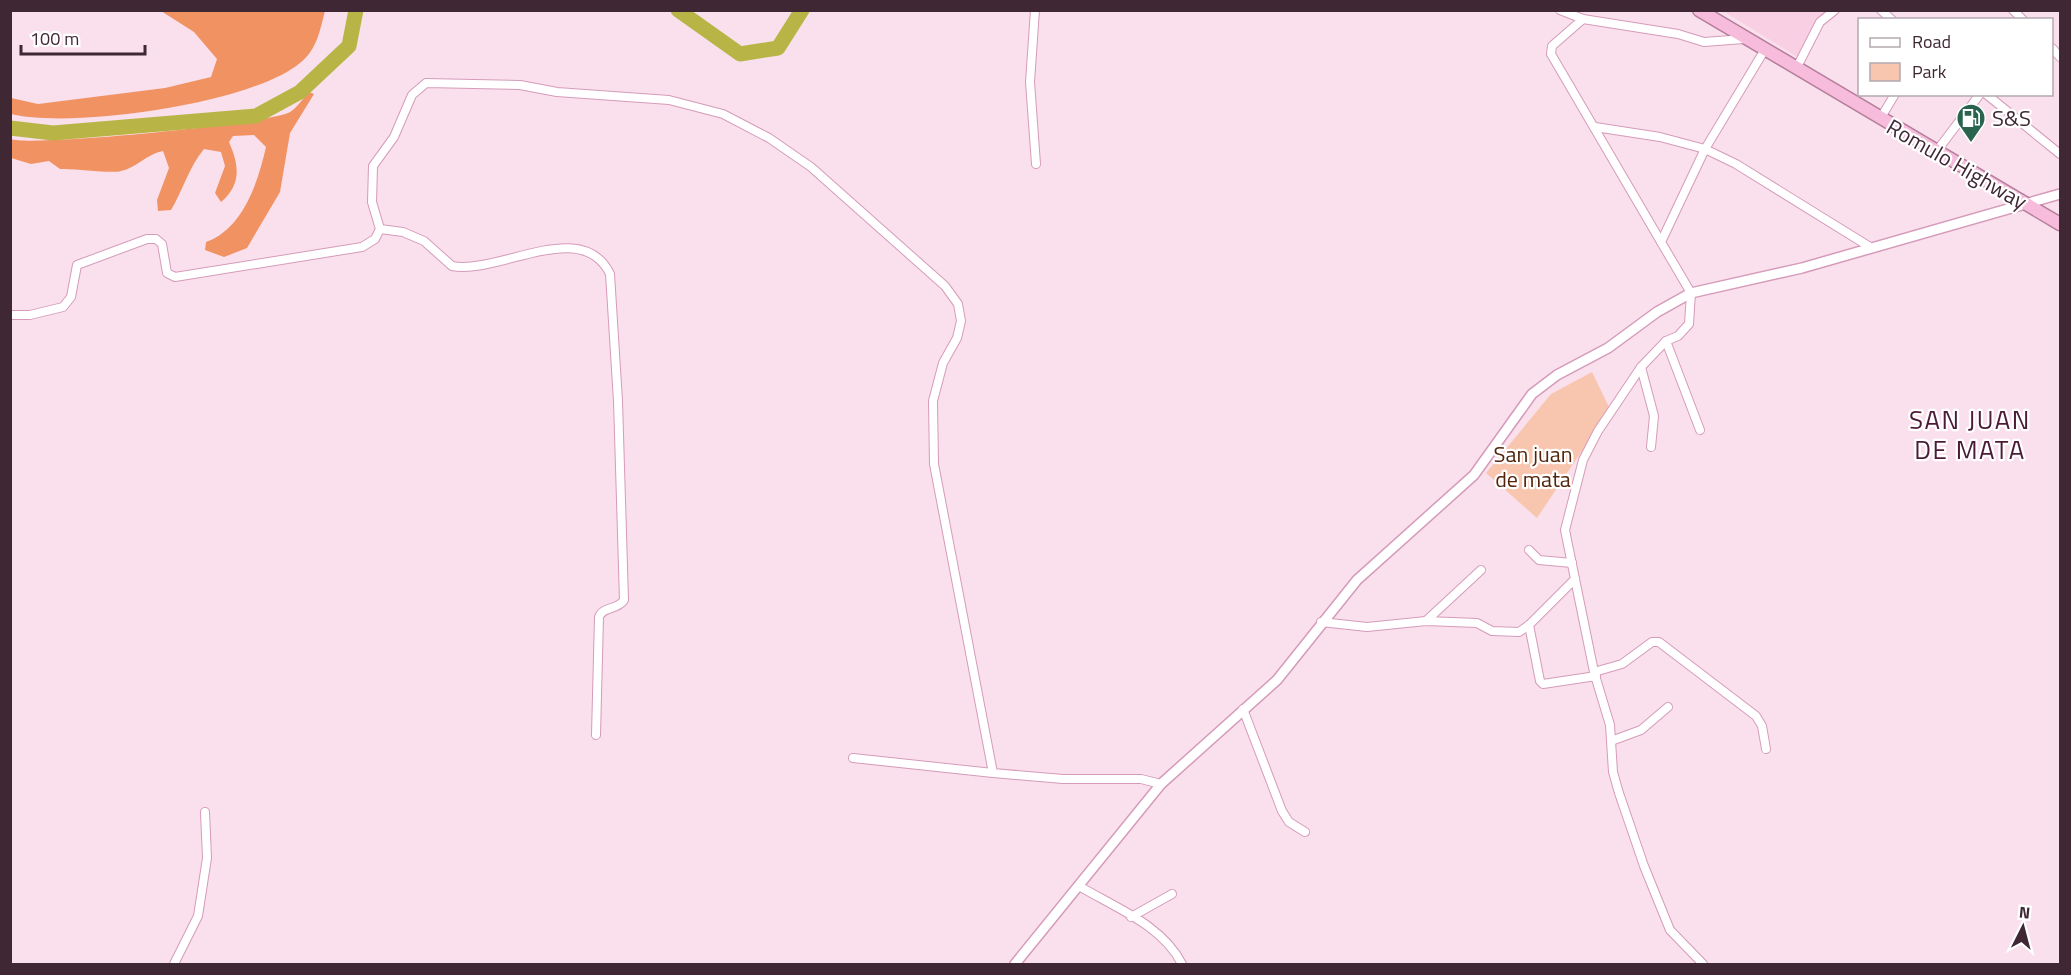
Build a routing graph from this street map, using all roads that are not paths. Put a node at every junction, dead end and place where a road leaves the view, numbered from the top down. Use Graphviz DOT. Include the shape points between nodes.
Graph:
graph roads {
  1 [pos="1035,10"];
  2 [pos="1560,10"];
  3 [pos="1699,10"];
  4 [pos="1835,10"];
  5 [pos="1583,19"];
  6 [pos="1744,39"];
  7 [pos="1764,51"];
  8 [pos="1796,69"];
  9 [pos="1894,96"];
  10 [pos="1978,96"];
  11 [pos="1988,96"];
  12 [pos="1880,119"];
  13 [pos="1594,127"];
  14 [pos="1705,149"];
  15 [pos="1936,152"];
  16 [pos="2061,154"];
  17 [pos="1036,164"];
  18 [pos="2061,194"];
  19 [pos="2025,203"];
  20 [pos="2061,224"];
  21 [pos="380,229"];
  22 [pos="1661,242"];
  23 [pos="1870,248"];
  24 [pos="1691,293"];
  25 [pos="10,315"];
  26 [pos="1666,341"];
  27 [pos="1641,367"];
  28 [pos="1700,430"];
  29 [pos="1651,447"];
  30 [pos="1529,550"];
  31 [pos="1572,563"];
  32 [pos="1482,570"];
  33 [pos="1575,579"];
  34 [pos="1426,621"];
  35 [pos="1321,622"];
  36 [pos="1529,625"];
  37 [pos="1595,674"];
  38 [pos="1668,707"];
  39 [pos="1243,709"];
  40 [pos="596,735"];
  41 [pos="1611,741"];
  42 [pos="1766,748"];
  43 [pos="853,758"];
  44 [pos="993,773"];
  45 [pos="1161,784"];
  46 [pos="205,812"];
  47 [pos="1305,832"];
  48 [pos="1079,886"];
  49 [pos="1172,894"];
  50 [pos="1131,917"];
  51 [pos="174,964"];
  52 [pos="1015,964"];
  53 [pos="1182,964"];
  54 [pos="1703,964"];
  1 -- 17 [label="street" via="1030,82"];
  2 -- 5 [label="street"];
  3 -- 6 [label="highway, Romulo Highway"];
  4 -- 8 [label="street" via="1820,22"];
  5 -- 6 [label="street" via="1674,33 1704,42"];
  5 -- 13 [label="street" via="1550,51"];
  6 -- 7 [label="highway, Romulo Highway"];
  7 -- 8 [label="highway, Romulo Highway"];
  7 -- 14 [label="street"];
  8 -- 12 [label="highway, Romulo Highway"];
  9 -- 12 [label="street"];
  10 -- 15 [label="street"];
  11 -- 16 [label="street"];
  12 -- 15 [label="highway, Romulo Highway"];
  13 -- 14 [label="street" via="1660,137"];
  13 -- 22 [label="street"];
  14 -- 22 [label="street"];
  14 -- 23 [label="street" via="1736,164"];
  15 -- 19 [label="highway, Romulo Highway"];
  18 -- 19 [label="street"];
  19 -- 20 [label="highway, Romulo Highway"];
  19 -- 23 [label="street"];
  21 -- 25 [label="street" via="375,240 345,252 175,277 167,273 160,241 140,240 77,265 71,297 63,307"];
  21 -- 40 [label="street" via="403,232 424,241 452,266 489,264 563,247 598,257 610,274 624,600 619,606 602,611 599,617"];
  21 -- 44 [label="street" via="372,202 373,166 394,137 412,95 426,84 520,85 558,92 669,100 723,114 769,138 811,167 945,286 958,304 961,321 957,338 943,363 933,401 934,464"];
  22 -- 24 [label="street"];
  23 -- 24 [label="street"];
  24 -- 26 [label="street" via="1689,324 1678,336"];
  24 -- 35 [label="street" via="1532,394 1474,475 1365,573"];
  26 -- 27 [label="street"];
  26 -- 28 [label="street"];
  27 -- 29 [label="street" via="1654,416"];
  27 -- 31 [label="street" via="1583,460 1566,520"];
  30 -- 31 [label="street" via="1539,560"];
  31 -- 33 [label="street"];
  32 -- 34 [label="street"];
  33 -- 36 [label="street"];
  33 -- 37 [label="street"];
  34 -- 35 [label="street" via="1367,627"];
  34 -- 36 [label="street" via="1477,623 1492,631 1514,632"];
  35 -- 39 [label="street" via="1277,680"];
  36 -- 37 [label="street" via="1543,684"];
  37 -- 41 [label="street"];
  37 -- 42 [label="street" via="1622,664 1652,642 1659,642 1756,716"];
  38 -- 41 [label="street" via="1641,730"];
  39 -- 45 [label="street"];
  39 -- 47 [label="street" via="1281,811 1289,822"];
  41 -- 54 [label="street" via="1619,793 1670,930"];
  43 -- 44 [label="street"];
  44 -- 45 [label="street" via="1063,779 1141,779"];
  45 -- 48 [label="street"];
  46 -- 51 [label="street" via="207,858 198,916"];
  48 -- 50 [label="street"];
  48 -- 52 [label="street"];
  49 -- 50 [label="street"];
  50 -- 53 [label="street" via="1166,940"];
}
